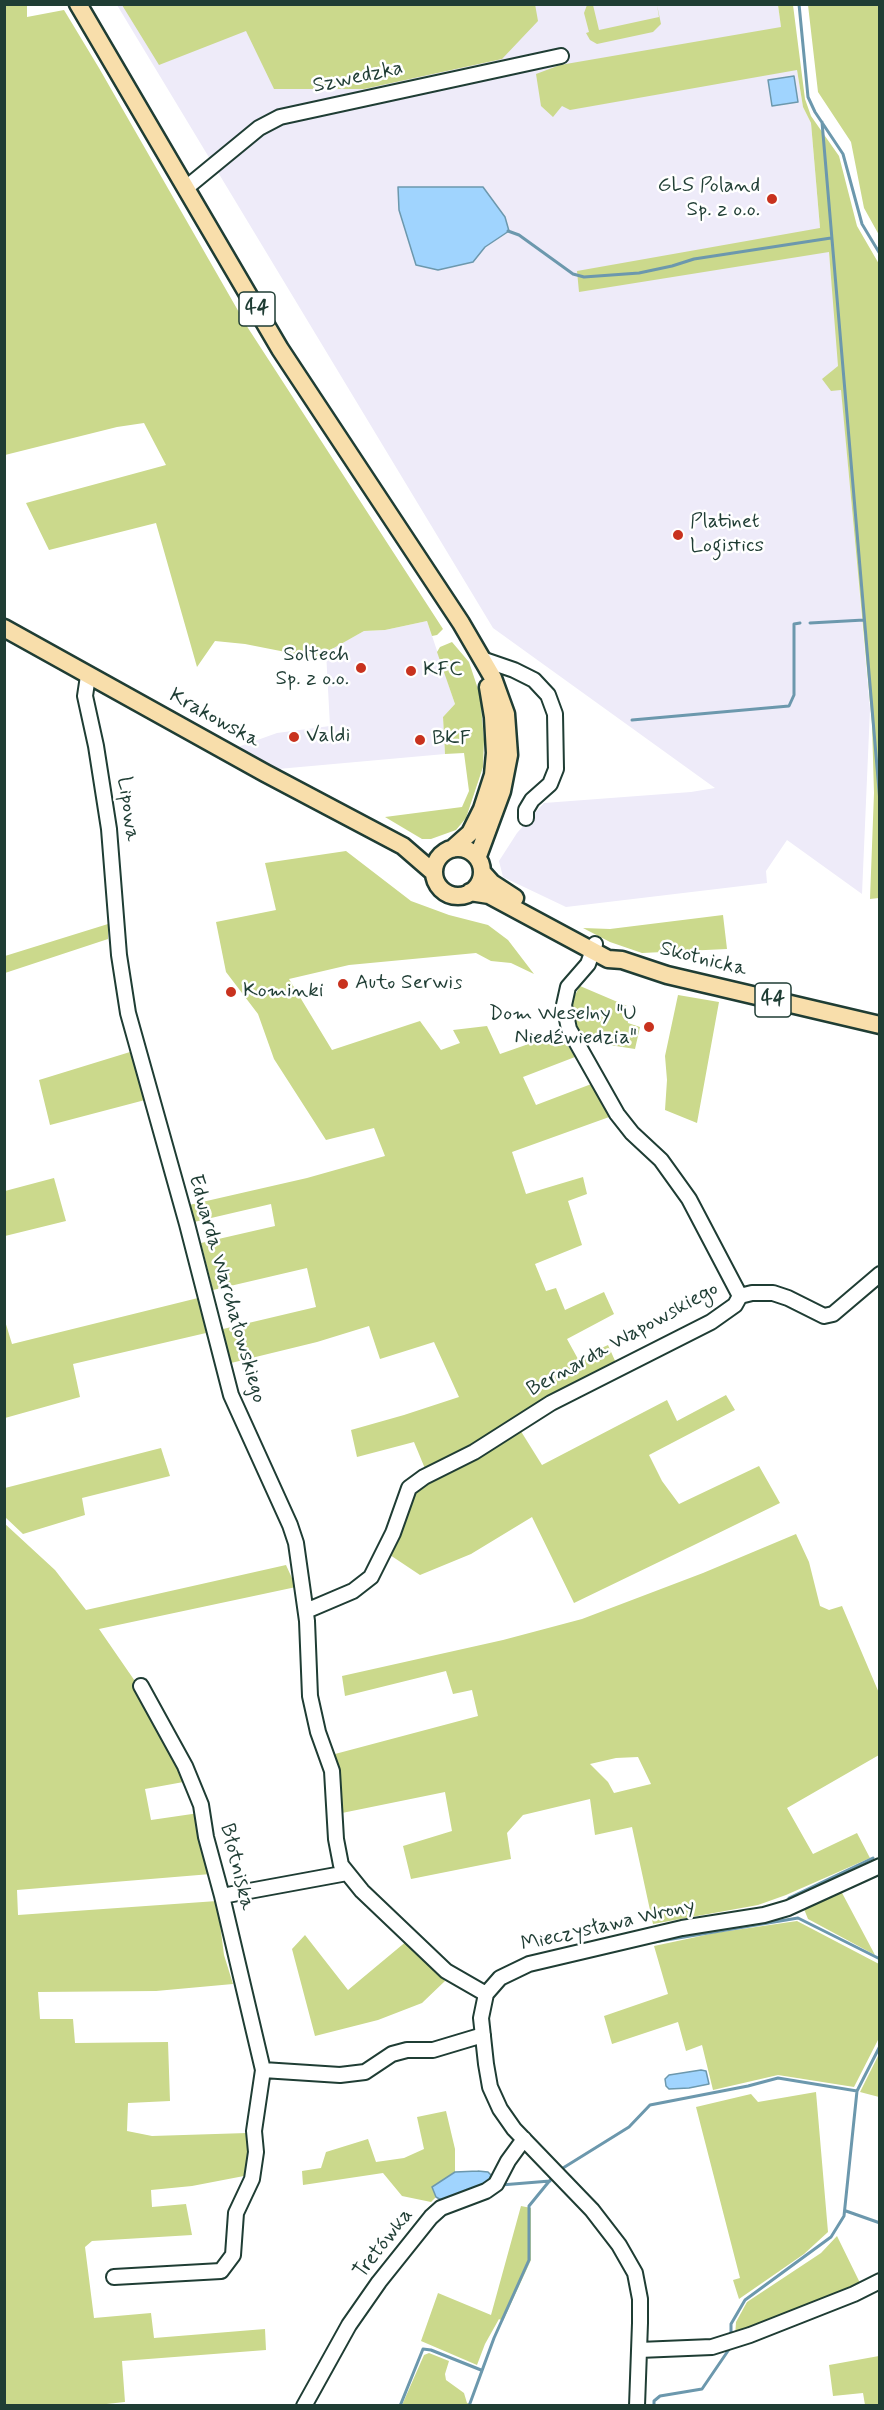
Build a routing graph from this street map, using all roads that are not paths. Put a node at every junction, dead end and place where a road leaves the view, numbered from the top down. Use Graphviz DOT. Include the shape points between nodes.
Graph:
graph roads {
  1 [pos="78,4"];
  2 [pos="561,56"];
  3 [pos="186,188"];
  4 [pos="4,628"];
  5 [pos="480,657"];
  6 [pos="514,670"];
  7 [pos="88,676"];
  8 [pos="496,686"];
  9 [pos="526,818"];
  10 [pos="403,846"];
  11 [pos="449,851"];
  12 [pos="478,856"];
  13 [pos="433,872"];
  14 [pos="483,873"];
  15 [pos="470,892"];
  16 [pos="543,920"];
  17 [pos="593,948"];
  18 [pos="119,951"];
  19 [pos="879,1024"];
  20 [pos="879,1274"];
  21 [pos="740,1296"];
  22 [pos="306,1611"];
  23 [pos="141,1686"];
  24 [pos="879,1866"];
  25 [pos="347,1873"];
  26 [pos="222,1896"];
  27 [pos="486,1994"];
  28 [pos="483,2035"];
  29 [pos="262,2070"];
  30 [pos="524,2139"];
  31 [pos="114,2277"];
  32 [pos="879,2281"];
  33 [pos="639,2350"];
  34 [pos="304,2406"];
  35 [pos="637,2406"];
  1 -- 3 [label="main road, 44"];
  2 -- 3 [label="street, Szwedzka" via="280,117 259,128"];
  3 -- 5 [label="main road, 44" via="280,349"];
  4 -- 7 [label="main road, Krakowska"];
  5 -- 6 [label="street"];
  5 -- 8 [label="main road, 44"];
  5 -- 11 [label="main road, 44" via="494,717 493,775 470,832"];
  6 -- 8 [label="street" via="502,675"];
  6 -- 9 [label="street" via="542,687 555,714 556,769 550,784 532,800"];
  7 -- 10 [label="main road, Krakowska"];
  7 -- 18 [label="street, Lipowa" via="85,696 109,829"];
  8 -- 12 [label="main road, 44" via="506,714 509,755 502,791"];
  10 -- 11 [label="main road, Krakowska"];
  10 -- 13 [label="main road, Krakowska"];
  11 -- 12 [label="main road" via="469,849"];
  11 -- 13 [label="main road, 44" via="436,861"];
  12 -- 14 [label="main road"];
  13 -- 15 [label="main road, 44" via="435,882 444,892"];
  14 -- 15 [label="main road"];
  14 -- 16 [label="main road, 44"];
  15 -- 16 [label="main road, 44" via="489,895"];
  16 -- 17 [label="main road, Skotnicka / 44"];
  17 -- 19 [label="main road, Skotnicka / 44" via="610,951 622,960 667,975"];
  17 -- 21 [label="street, Bernarda Wapowskiego" via="588,964 568,987 564,1005 569,1029 617,1114 661,1160 689,1199"];
  18 -- 22 [label="street, Edwarda Warchałowskiego" via="136,1048 231,1395 290,1525"];
  20 -- 21 [label="street" via="833,1314 824,1316 773,1293"];
  21 -- 22 [label="street, Bernarda Wapowskiego" via="735,1305 711,1322 551,1403 474,1452 424,1477 409,1488 371,1577 353,1592"];
  22 -- 25 [label="street, Edwarda Warchałowskiego" via="310,1696 332,1771 336,1839 341,1865"];
  23 -- 26 [label="street, Błotniska" via="194,1786"];
  24 -- 27 [label="street, Mieczysława Wrony" via="764,1915 682,1928 529,1964 500,1978"];
  25 -- 26 [label="street"];
  25 -- 27 [label="street, Edwarda Warchałowskiego" via="446,1971"];
  26 -- 29 [label="street, Błotniska"];
  27 -- 28 [label="street" via="481,2018"];
  28 -- 29 [label="street" via="432,2050 392,2054 364,2072 340,2075"];
  28 -- 30 [label="street" via="494,2098"];
  29 -- 31 [label="street, Błotniska" via="252,2179 236,2213 233,2254 221,2271"];
  30 -- 33 [label="street" via="592,2210 627,2258 638,2289"];
  30 -- 34 [label="street, Tretówka" via="496,2184 441,2208 431,2217 349,2325"];
  32 -- 33 [label="street" via="712,2347"];
  33 -- 35 [label="street"];
}
